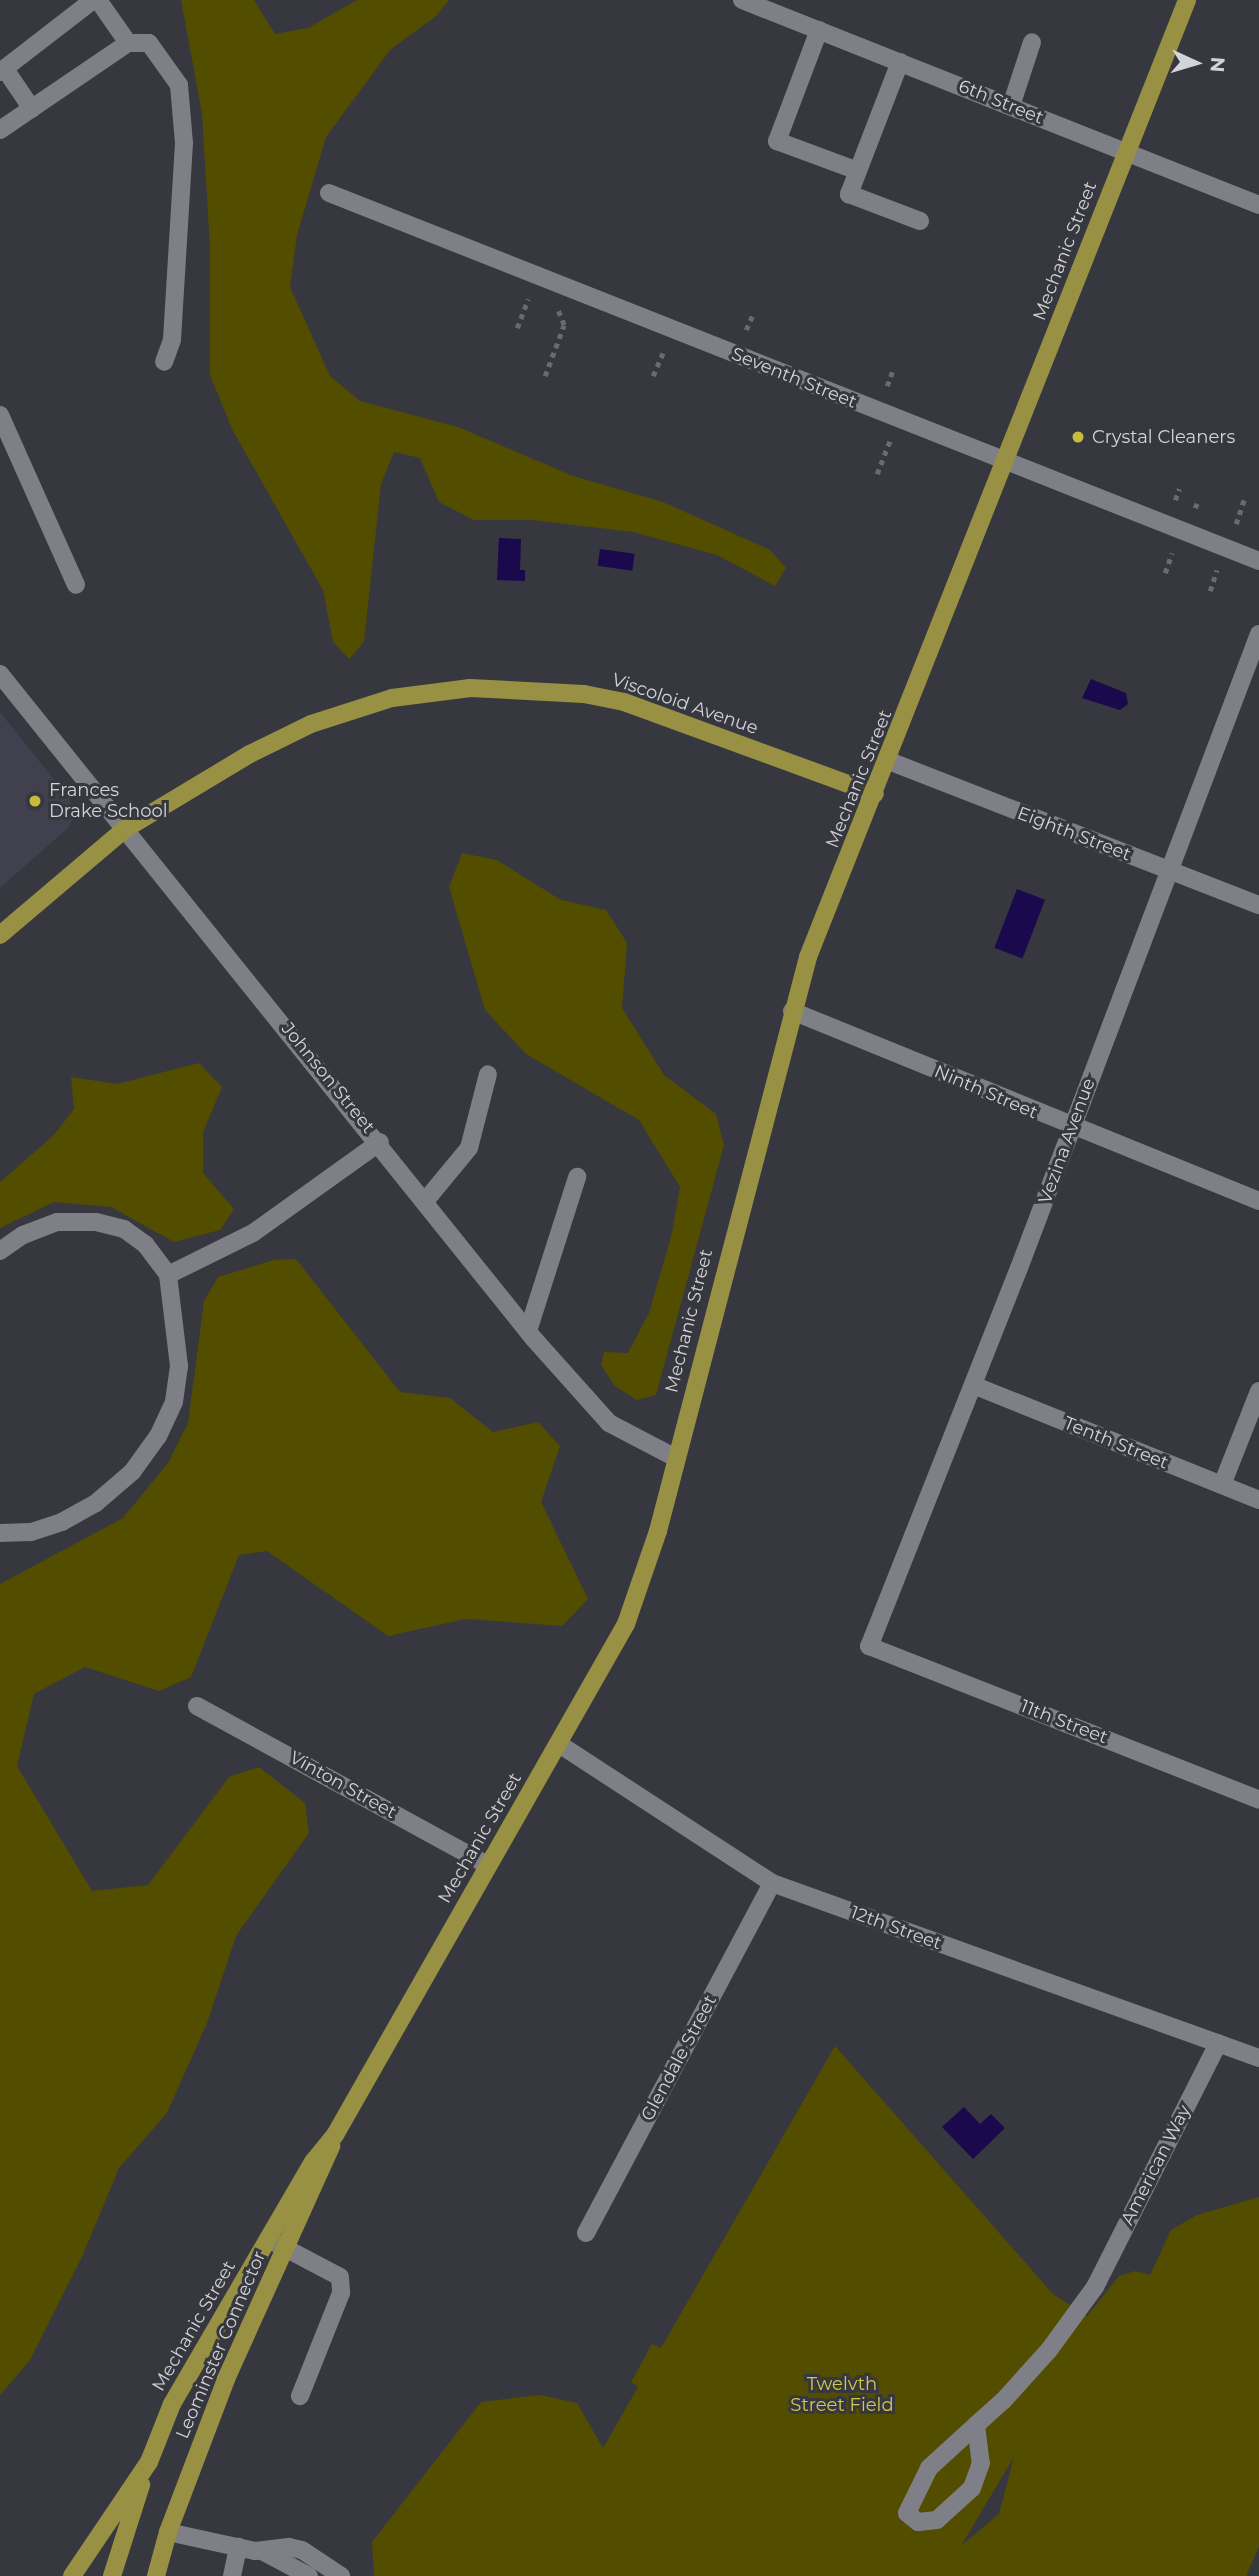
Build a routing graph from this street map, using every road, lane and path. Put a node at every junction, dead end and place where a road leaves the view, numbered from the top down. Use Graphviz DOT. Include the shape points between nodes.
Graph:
graph roads {
  1 [pos="96,0"];
  2 [pos="742,0"];
  3 [pos="1187,0"];
  4 [pos="819,30"];
  5 [pos="1032,42"];
  6 [pos="128,43"];
  7 [pos="900,62"];
  8 [pos="2,70"];
  9 [pos="1012,106"];
  10 [pos="32,109"];
  11 [pos="0,130"];
  12 [pos="1126,152"];
  13 [pos="858,171"];
  14 [pos="329,193"];
  15 [pos="1259,205"];
  16 [pos="919,221"];
  17 [pos="528,299"];
  18 [pos="558,310"];
  19 [pos="753,314"];
  20 [pos="517,328"];
  21 [pos="746,330"];
  22 [pos="663,352"];
  23 [pos="164,362"];
  24 [pos="894,367"];
  25 [pos="545,376"];
  26 [pos="653,376"];
  27 [pos="887,386"];
  28 [pos="0,415"];
  29 [pos="890,440"];
  30 [pos="1005,463"];
  31 [pos="877,474"];
  32 [pos="1179,489"];
  33 [pos="1245,497"];
  34 [pos="1175,500"];
  35 [pos="1236,524"];
  36 [pos="1172,553"];
  37 [pos="1259,561"];
  38 [pos="1217,570"];
  39 [pos="1165,573"];
  40 [pos="76,585"];
  41 [pos="1209,591"];
  42 [pos="1259,634"];
  43 [pos="0,674"];
  44 [pos="889,761"];
  45 [pos="875,794"];
  46 [pos="125,829"];
  47 [pos="1167,870"];
  48 [pos="1259,905"];
  49 [pos="0,935"];
  50 [pos="792,1011"];
  51 [pos="488,1074"];
  52 [pos="1072,1128"];
  53 [pos="380,1142"];
  54 [pos="578,1177"];
  55 [pos="426,1200"];
  56 [pos="1259,1201"];
  57 [pos="0,1251"];
  58 [pos="168,1275"];
  59 [pos="528,1331"];
  60 [pos="973,1385"];
  61 [pos="1259,1391"];
  62 [pos="676,1458"];
  63 [pos="1222,1485"];
  64 [pos="1259,1500"];
  65 [pos="0,1533"];
  66 [pos="869,1646"];
  67 [pos="197,1706"];
  68 [pos="559,1744"];
  69 [pos="1259,1800"];
  70 [pos="488,1865"];
  71 [pos="772,1883"];
  72 [pos="1218,2043"];
  73 [pos="1259,2058"];
  74 [pos="335,2135"];
  75 [pos="586,2232"];
  76 [pos="268,2239"];
  77 [pos="286,2247"];
  78 [pos="300,2396"];
  79 [pos="976,2425"];
  80 [pos="149,2462"];
  81 [pos="168,2532"];
  82 [pos="238,2547"];
  83 [pos="262,2551"];
  84 [pos="72,2576"];
  85 [pos="111,2576"];
  86 [pos="156,2576"];
  87 [pos="232,2576"];
  88 [pos="286,2576"];
  89 [pos="309,2576"];
  90 [pos="341,2576"];
  1 -- 6 [label="street"];
  1 -- 8 [label="street"];
  2 -- 4 [label="street, 6th Street"];
  3 -- 12 [label="main road, Mechanic Street"];
  4 -- 7 [label="street, 6th Street"];
  4 -- 13 [label="street" via="777,141"];
  5 -- 9 [label="street"];
  6 -- 10 [label="street"];
  6 -- 23 [label="street" via="149,43 179,85 184,143 172,340"];
  7 -- 9 [label="street, 6th Street"];
  7 -- 13 [label="street"];
  8 -- 10 [label="street"];
  9 -- 12 [label="street, 6th Street"];
  10 -- 11 [label="street"];
  12 -- 15 [label="street, 6th Street"];
  12 -- 30 [label="main road, Mechanic Street"];
  13 -- 16 [label="street" via="849,194"];
  14 -- 30 [label="street, Seventh Street"];
  17 -- 20 [label="path"];
  18 -- 25 [label="path" via="564,325"];
  19 -- 21 [label="path"];
  22 -- 26 [label="path"];
  24 -- 27 [label="path"];
  28 -- 40 [label="street"];
  29 -- 31 [label="path"];
  30 -- 37 [label="street, Seventh Street"];
  30 -- 44 [label="main road, Mechanic Street"];
  32 -- 34 [label="path"];
  33 -- 35 [label="path"];
  36 -- 39 [label="path"];
  38 -- 41 [label="path"];
  42 -- 47 [label="street, Vezina Avenue"];
  43 -- 46 [label="street, Johnson Street"];
  44 -- 45 [label="main road, Mechanic Street"];
  44 -- 47 [label="street, Eighth Street"];
  45 -- 46 [label="main road, Viscoloid Avenue" via="624,702 584,694 470,688 392,698 311,724 250,754"];
  45 -- 50 [label="main road, Mechanic Street" via="808,957"];
  46 -- 49 [label="main road, Viscoloid Avenue"];
  46 -- 53 [label="street, Johnson Street"];
  47 -- 48 [label="street, Eighth Street"];
  47 -- 52 [label="street, Vezina Avenue"];
  50 -- 52 [label="street, Ninth Street"];
  50 -- 62 [label="main road, Mechanic Street"];
  51 -- 55 [label="street" via="469,1148"];
  52 -- 56 [label="street, Ninth Street"];
  52 -- 60 [label="street, Vezina Avenue"];
  53 -- 55 [label="street, Johnson Street"];
  53 -- 58 [label="street" via="253,1233"];
  54 -- 59 [label="street"];
  55 -- 59 [label="street, Johnson Street"];
  57 -- 58 [label="street" via="23,1235 57,1222 96,1222 124,1229 145,1244"];
  58 -- 65 [label="street" via="178,1366 174,1402 158,1436 132,1472 96,1503 31,1532"];
  59 -- 62 [label="street, Johnson Street" via="609,1423"];
  60 -- 63 [label="street, Tenth Street"];
  60 -- 66 [label="street, Vezina Avenue"];
  61 -- 63 [label="street"];
  62 -- 68 [label="main road, Mechanic Street" via="636,1599 607,1662"];
  63 -- 64 [label="street, Tenth Street"];
  66 -- 69 [label="street, 11th Street"];
  67 -- 70 [label="street, Vinton Street"];
  68 -- 70 [label="main road, Mechanic Street"];
  68 -- 71 [label="street, 12th Street"];
  70 -- 74 [label="main road, Mechanic Street"];
  71 -- 72 [label="street, 12th Street"];
  71 -- 75 [label="street, Glendale Street"];
  72 -- 73 [label="street, 12th Street"];
  72 -- 79 [label="street, American Way" via="1094,2287 1049,2350"];
  74 -- 76 [label="main road, Mechanic Street" via="313,2162"];
  74 -- 77 [label="main road, Leominster Connector" via="324,2171"];
  76 -- 77 [label="street"];
  76 -- 80 [label="main road, Mechanic Street" via="172,2404"];
  77 -- 78 [label="street" via="335,2273 342,2286"];
  77 -- 81 [label="main road, Leominster Connector" via="226,2379"];
  79 -- 79 [label="street, American Way" via="929,2468 907,2513 918,2522 937,2520 972,2488 981,2463"];
  80 -- 84 [label="main road, Mechanic Street"];
  80 -- 85 [label="main road"];
  81 -- 82 [label="street"];
  81 -- 86 [label="main road, Leominster Connector"];
  82 -- 83 [label="street"];
  82 -- 87 [label="street"];
  83 -- 88 [label="street"];
  83 -- 89 [label="street"];
  83 -- 90 [label="street" via="302,2550"];
}
